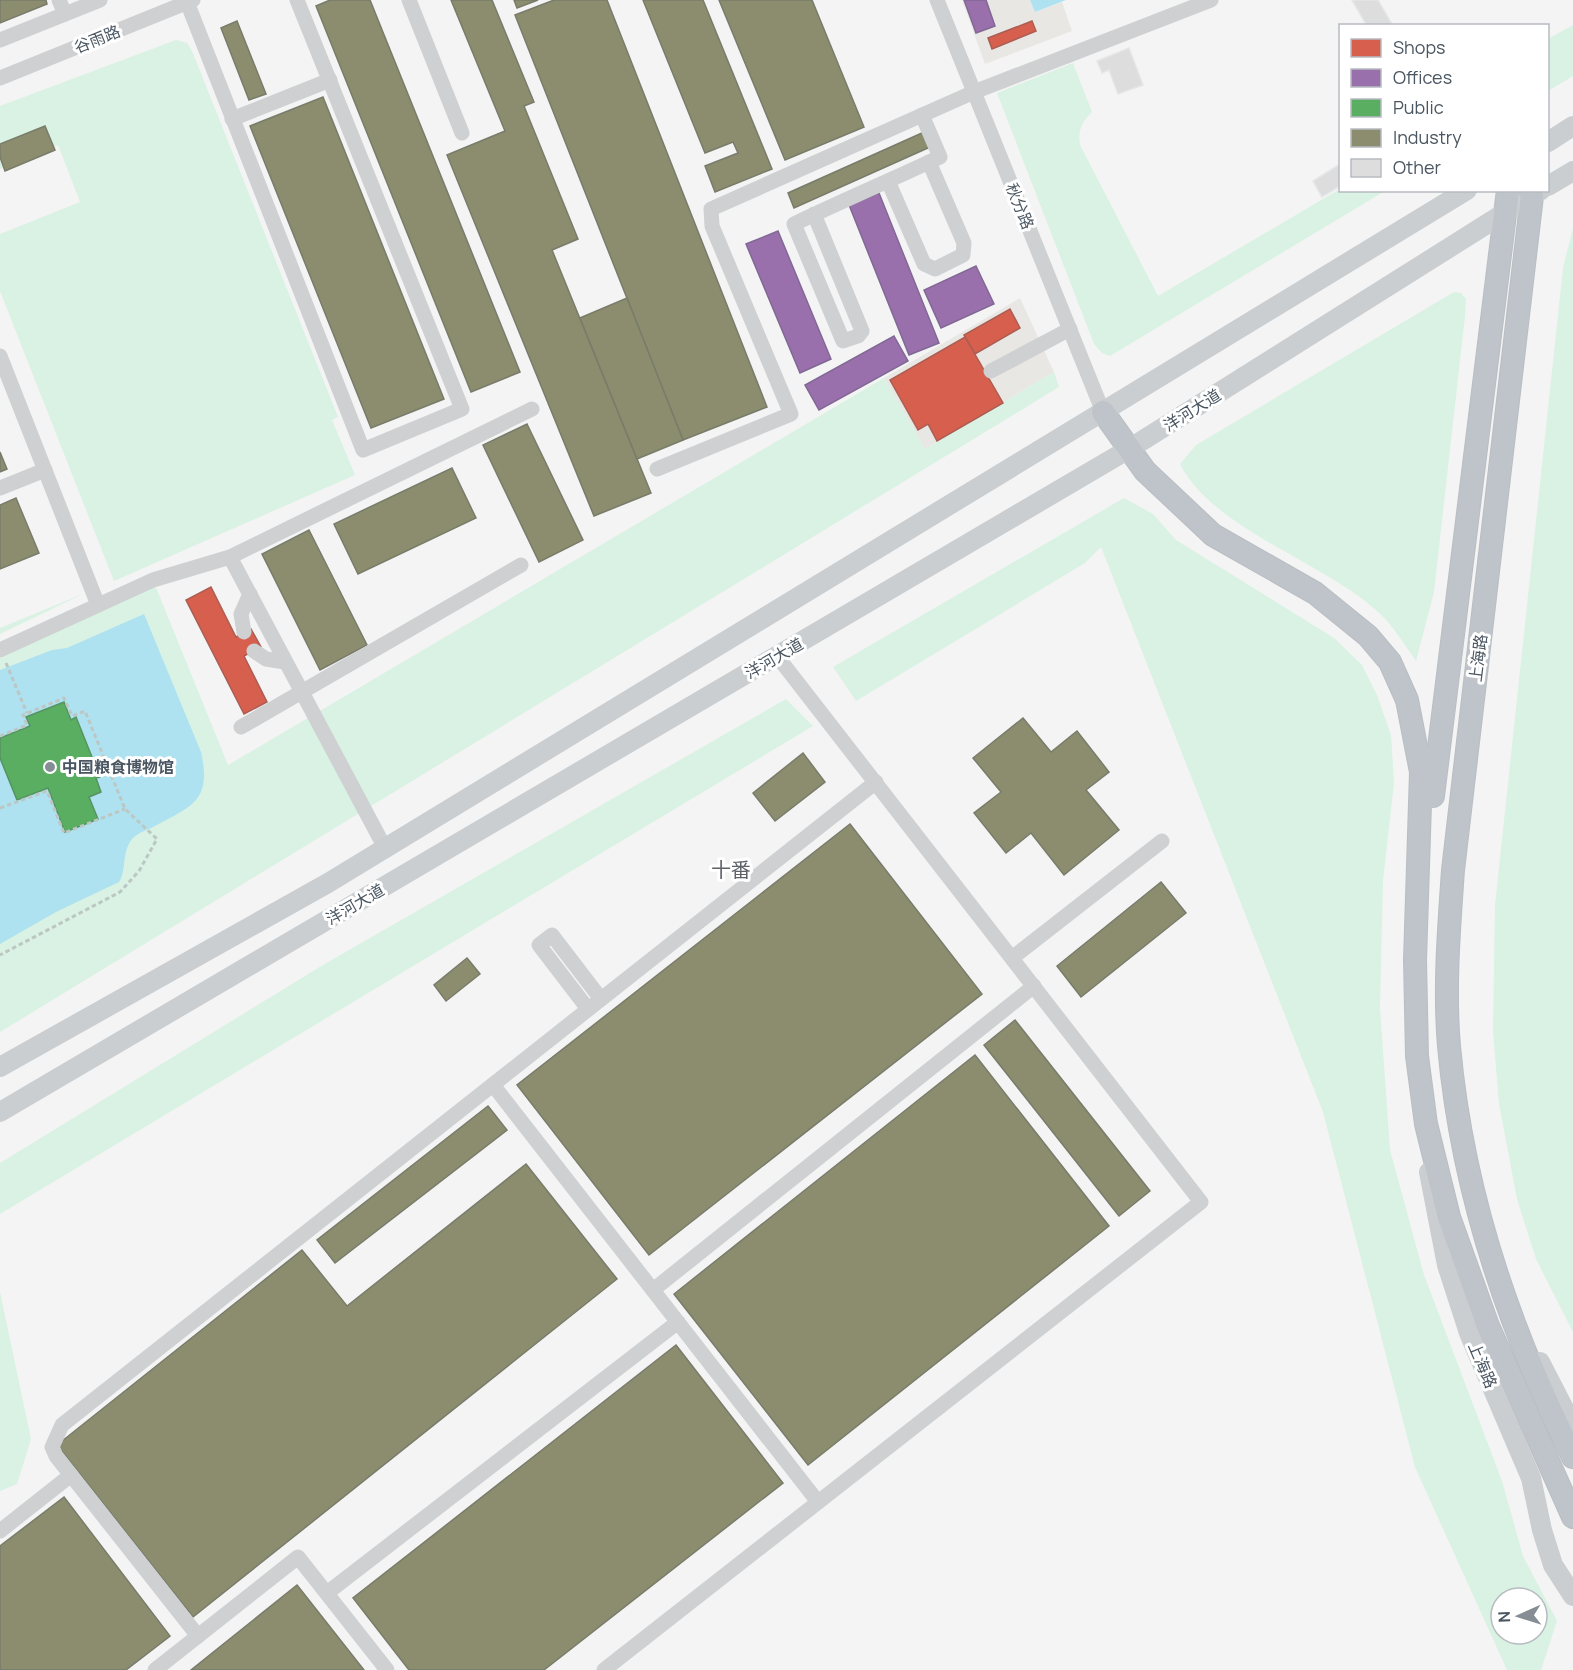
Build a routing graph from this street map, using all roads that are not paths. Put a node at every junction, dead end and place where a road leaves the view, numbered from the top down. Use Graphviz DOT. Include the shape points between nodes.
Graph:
graph roads {
  1 [pos="100,0"];
  2 [pos="297,0"];
  3 [pos="409,0"];
  4 [pos="937,0"];
  5 [pos="1211,0"];
  6 [pos="190,1"];
  7 [pos="62,7"];
  8 [pos="0,40"];
  9 [pos="0,78"];
  10 [pos="330,80"];
  11 [pos="974,92"];
  12 [pos="922,115"];
  13 [pos="232,118"];
  14 [pos="1573,126"];
  15 [pos="462,133"];
  16 [pos="1549,141"];
  17 [pos="929,162"];
  18 [pos="1573,171"];
  19 [pos="888,181"];
  20 [pos="1549,184"];
  21 [pos="1464,192"];
  22 [pos="1508,192"];
  23 [pos="1536,192"];
  24 [pos="1537,192"];
  25 [pos="1505,213"];
  26 [pos="814,214"];
  27 [pos="1070,329"];
  28 [pos="0,356"];
  29 [pos="991,371"];
  30 [pos="532,409"];
  31 [pos="1103,412"];
  32 [pos="1129,449"];
  33 [pos="657,469"];
  34 [pos="45,470"];
  35 [pos="0,488"];
  36 [pos="230,557"];
  37 [pos="521,565"];
  38 [pos="250,594"];
  39 [pos="98,605"];
  40 [pos="244,632"];
  41 [pos="254,651"];
  42 [pos="3,656"];
  43 [pos="777,656"];
  44 [pos="285,662"];
  45 [pos="302,693"];
  46 [pos="241,727"];
  47 [pos="876,782"];
  48 [pos="1162,841"];
  49 [pos="385,848"];
  50 [pos="1012,958"];
  51 [pos="1415,960"];
  52 [pos="1034,986"];
  53 [pos="601,999"];
  54 [pos="588,1009"];
  55 [pos="0,1068"];
  56 [pos="493,1085"];
  57 [pos="0,1112"];
  58 [pos="1426,1124"];
  59 [pos="1460,1128"];
  60 [pos="653,1290"];
  61 [pos="678,1322"];
  62 [pos="1573,1426"];
  63 [pos="1573,1456"];
  64 [pos="71,1475"];
  65 [pos="818,1502"];
  66 [pos="1573,1517"];
  67 [pos="0,1531"];
  68 [pos="327,1593"];
  69 [pos="1573,1596"];
  70 [pos="198,1636"];
  71 [pos="155,1670"];
  72 [pos="387,1670"];
  73 [pos="604,1670"];
  1 -- 7 [label="street"];
  2 -- 10 [label="street"];
  3 -- 15 [label="street"];
  4 -- 11 [label="street, 秋分路"];
  5 -- 11 [label="street"];
  6 -- 9 [label="street, 谷雨路"];
  6 -- 13 [label="street"];
  7 -- 8 [label="street"];
  10 -- 13 [label="street"];
  10 -- 13 [label="street" via="462,409 363,450"];
  11 -- 12 [label="street"];
  11 -- 27 [label="street, 秋分路"];
  12 -- 17 [label="street" via="940,157"];
  12 -- 33 [label="street" via="711,208 712,226 791,414"];
  14 -- 16 [label="main road"];
  17 -- 19 [label="street"];
  17 -- 19 [label="street" via="964,243 963,255 957,259 935,269 924,264"];
  18 -- 20 [label="main road, 洋河大道"];
  19 -- 26 [label="street"];
  21 -- 31 [label="main road, 洋河大道"];
  22 -- 25 [label="highway, 上海路"];
  23 -- 25 [label="main road, 洋河大道"];
  24 -- 59 [label="highway, 上海路" via="1453,870 1447,962 1449,1046"];
  25 -- 32 [label="main road, 洋河大道"];
  25 -- 51 [label="highway, 上海路"];
  26 -- 26 [label="street" via="794,224 843,341 849,340 862,331"];
  27 -- 29 [label="street"];
  27 -- 31 [label="street, 秋分路"];
  28 -- 34 [label="street"];
  30 -- 36 [label="street"];
  31 -- 32 [label="highway, 上海路"];
  31 -- 49 [label="main road, 洋河大道"];
  32 -- 43 [label="main road, 洋河大道"];
  32 -- 51 [label="highway, 上海路" via="1173,500 1213,536 1315,593 1368,636 1390,662 1407,700 1421,772"];
  34 -- 35 [label="street"];
  34 -- 39 [label="street"];
  36 -- 38 [label="street"];
  36 -- 39 [label="street" via="153,580"];
  37 -- 45 [label="street"];
  38 -- 40 [label="street" via="241,614"];
  38 -- 44 [label="street"];
  39 -- 42 [label="street"];
  41 -- 44 [label="street" via="266,659"];
  43 -- 47 [label="street"];
  43 -- 57 [label="main road, 洋河大道"];
  44 -- 45 [label="street"];
  45 -- 46 [label="street"];
  45 -- 49 [label="street"];
  47 -- 50 [label="street"];
  47 -- 53 [label="street"];
  48 -- 50 [label="street"];
  49 -- 55 [label="main road, 洋河大道"];
  50 -- 52 [label="street"];
  51 -- 58 [label="highway, 上海路" via="1418,1056"];
  52 -- 60 [label="street"];
  52 -- 65 [label="street" via="1201,1202"];
  53 -- 54 [label="street"];
  53 -- 54 [label="street" via="552,935 539,945"];
  54 -- 56 [label="street"];
  56 -- 60 [label="street"];
  56 -- 64 [label="street" via="62,1425 51,1447"];
  58 -- 66 [label="highway, 上海路" via="1449,1216 1488,1326"];
  58 -- 69 [label="main road, 上海路" via="1431,1188 1447,1265 1469,1333 1531,1478 1553,1565"];
  59 -- 62 [label="main road, 上海路" via="1500,1260 1538,1358"];
  59 -- 63 [label="highway, 上海路" via="1483,1233 1502,1296"];
  60 -- 61 [label="street"];
  61 -- 65 [label="street"];
  61 -- 68 [label="street"];
  64 -- 67 [label="street"];
  64 -- 70 [label="street"];
  65 -- 73 [label="street"];
  68 -- 70 [label="street" via="298,1557"];
  68 -- 72 [label="street"];
  70 -- 71 [label="street"];
}
